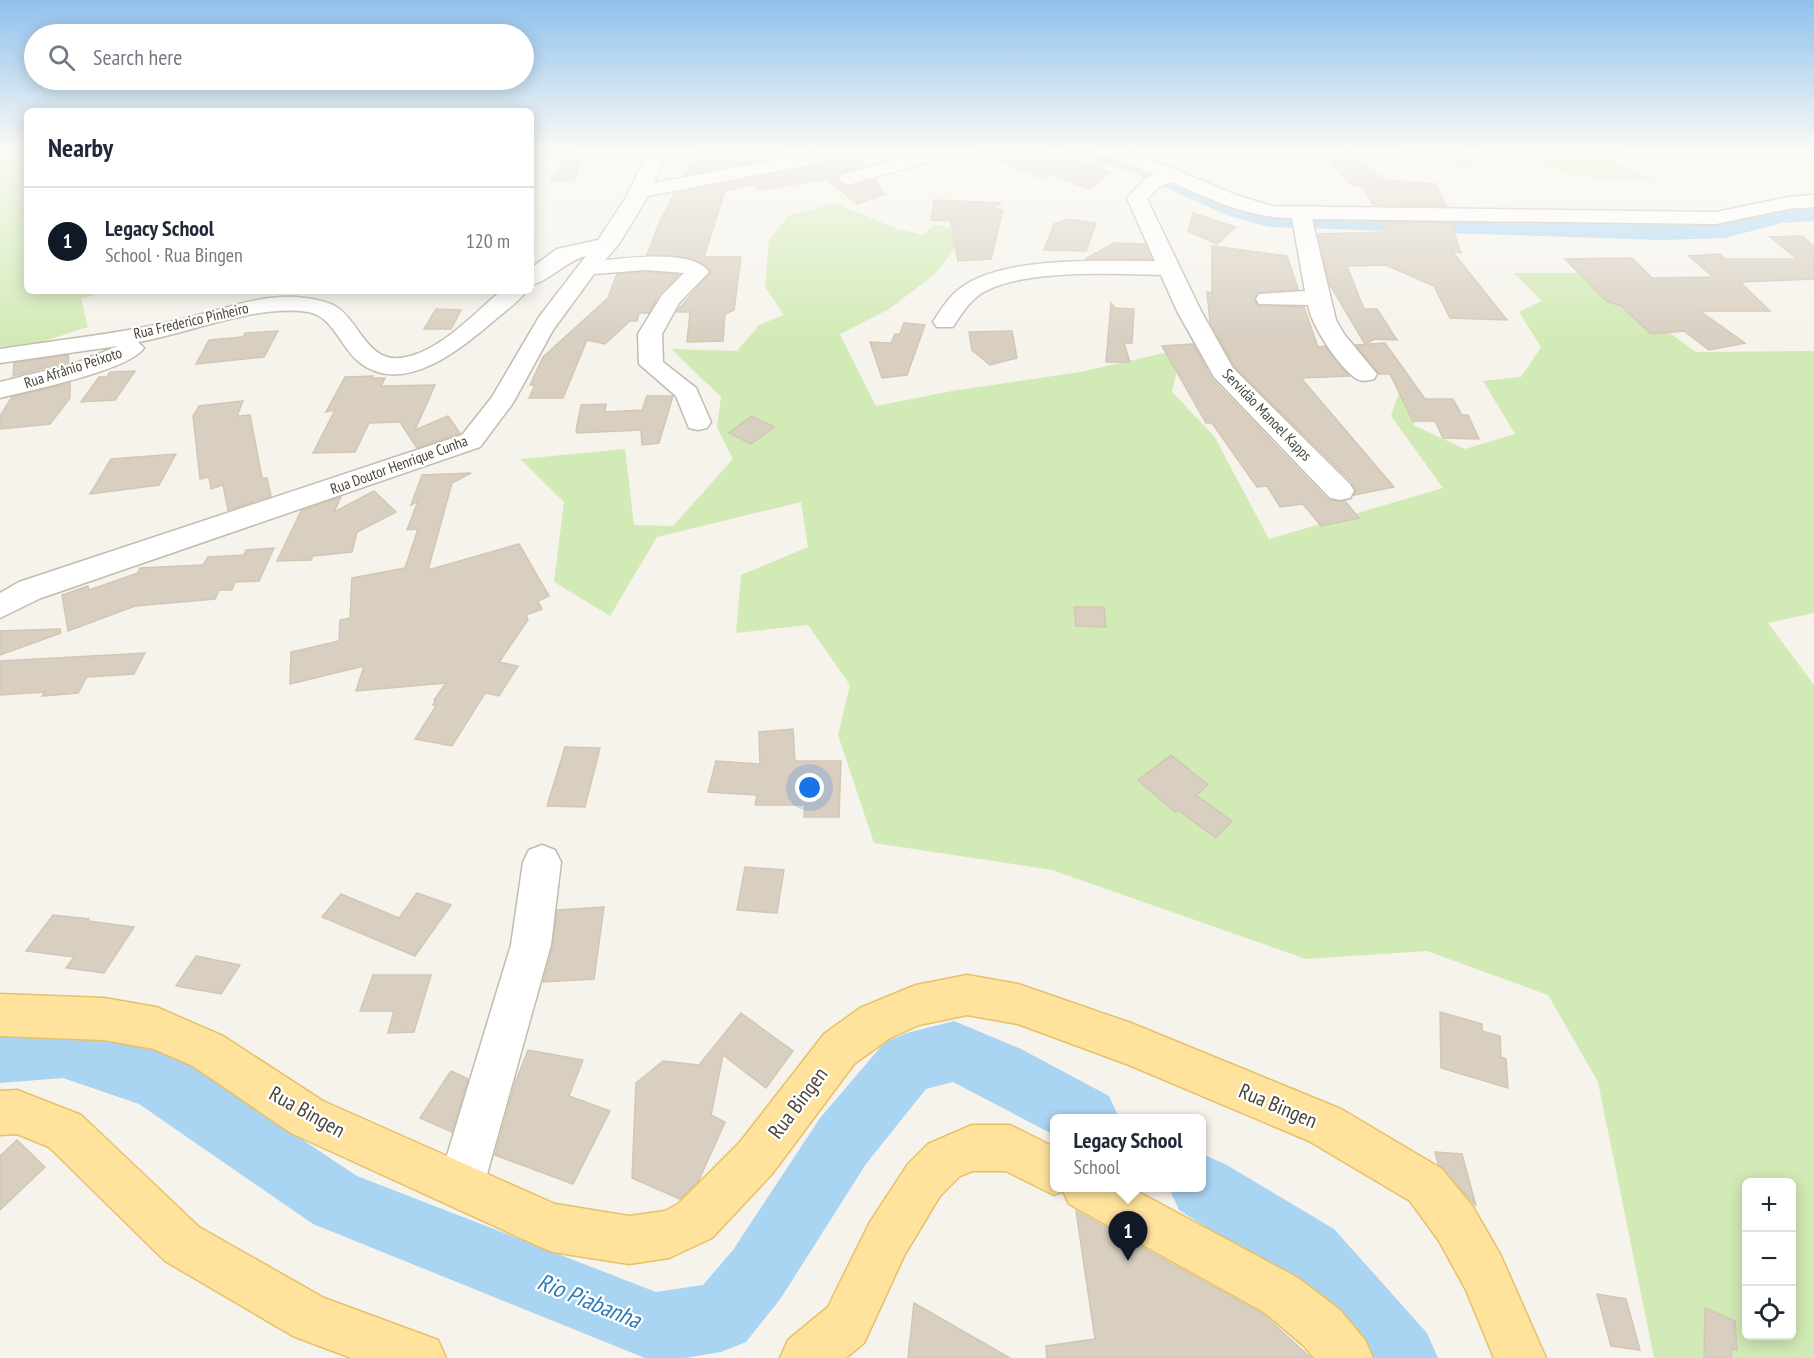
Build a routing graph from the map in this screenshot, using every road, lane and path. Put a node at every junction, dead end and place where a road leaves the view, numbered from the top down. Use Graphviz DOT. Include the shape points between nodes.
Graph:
graph roads {
  1 [pos="629,212"];
  2 [pos="1143,212"];
  3 [pos="1271,212"];
  4 [pos="1752,212"];
  5 [pos="1302,219"];
  6 [pos="608,244"];
  7 [pos="589,268"];
  8 [pos="1171,268"];
  9 [pos="534,276"];
  10 [pos="511,294"];
  11 [pos="1318,298"];
  12 [pos="1267,299"];
  13 [pos="945,322"];
  14 [pos="177,328"];
  15 [pos="0,356"];
  16 [pos="1365,374"];
  17 [pos="0,390"];
  18 [pos="698,422"];
  19 [pos="1340,491"];
  20 [pos="0,607"];
  21 [pos="542,862"];
  22 [pos="0,1015"];
  23 [pos="0,1113"];
  24 [pos="1050,1170"];
  25 [pos="461,1185"];
  26 [pos="1091,1192"];
  27 [pos="846,1342"];
  28 [pos="420,1358"];
  29 [pos="806,1358"];
  30 [pos="1347,1358"];
  31 [pos="1520,1358"];
  1 -- 6 [label="street, Rua Doutor Henrique Cunha"];
  2 -- 8 [label="street, Servidão Manoel Kapps"];
  3 -- 5 [label="street"];
  4 -- 5 [label="street" via="1716,218"];
  5 -- 11 [label="street"];
  6 -- 7 [label="street, Rua Doutor Henrique Cunha"];
  6 -- 9 [label="street" via="565,254"];
  7 -- 18 [label="street" via="682,265 698,272 670,300 650,334 651,364 687,393"];
  7 -- 20 [label="street, Rua Doutor Henrique Cunha" via="532,344 508,391 471,441 30,590"];
  8 -- 13 [label="street" via="1085,268 999,279 976,287 959,301"];
  8 -- 19 [label="street, Servidão Manoel Kapps" via="1189,311 1223,372"];
  10 -- 14 [label="street, Rua Frederico Pinheiro" via="436,353 399,366 375,363 357,348 330,313 315,307 265,304"];
  11 -- 12 [label="street"];
  11 -- 16 [label="street" via="1325,325"];
  14 -- 15 [label="street, Rua Frederico Pinheiro"];
  14 -- 17 [label="street, Rua Afrânio Peixoto" via="116,357"];
  21 -- 25 [label="street" via="531,945"];
  22 -- 25 [label="main road, Rua Bingen" via="104,1019 156,1028 208,1051 307,1117"];
  23 -- 28 [label="main road" via="17,1112 65,1131 182,1244 310,1318"];
  24 -- 27 [label="main road" via="1010,1148 972,1148 944,1160 924,1180 887,1239"];
  25 -- 31 [label="main road, Rua Bingen" via="553,1227 628,1240 669,1234 695,1221 756,1158 839,1049 875,1023 916,1005 967,995 1018,1004 1131,1044 1325,1125 1426,1185 1456,1224 1484,1273"];
  26 -- 30 [label="main road" via="1281,1295 1322,1328"];
  27 -- 29 [label="main road"];
}
